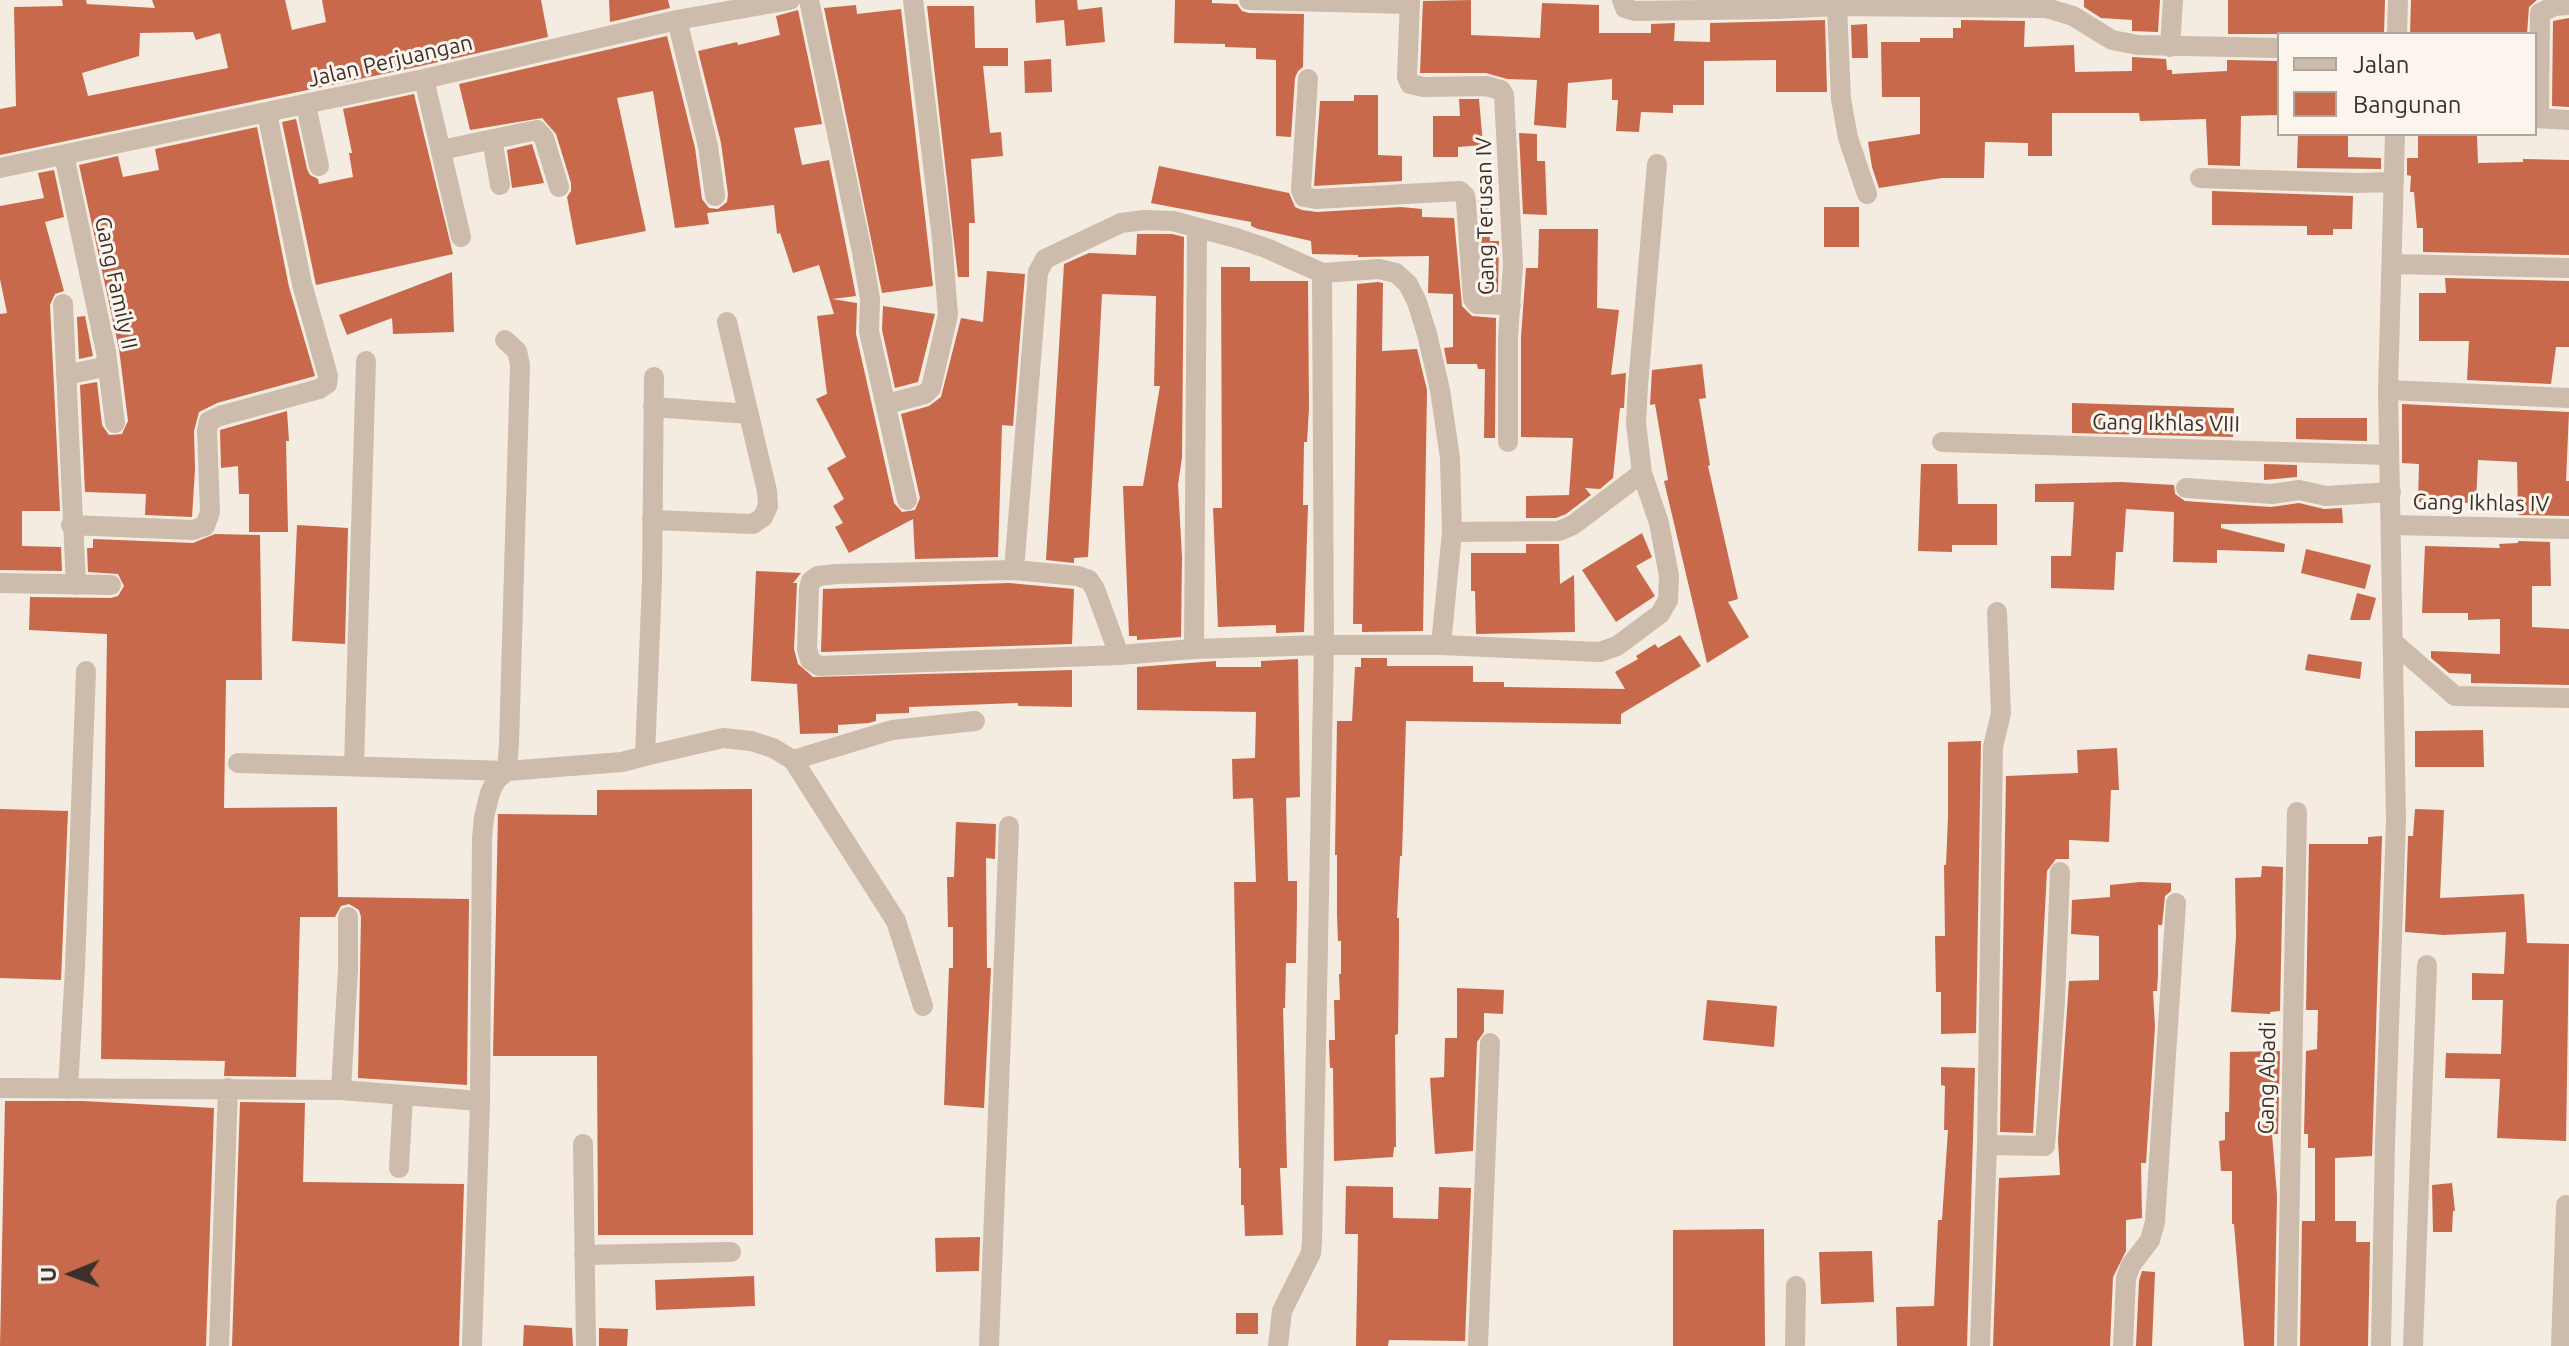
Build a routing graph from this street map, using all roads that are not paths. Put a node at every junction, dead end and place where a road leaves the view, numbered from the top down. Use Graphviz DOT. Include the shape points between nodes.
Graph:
graph roads {
  1 [pos="790,0"];
  2 [pos="809,0"];
  3 [pos="913,0"];
  4 [pos="1249,0"];
  5 [pos="1622,0"];
  6 [pos="2173,0"];
  7 [pos="2398,0"];
  8 [pos="1410,2"];
  9 [pos="1774,5"];
  10 [pos="2569,5"];
  11 [pos="1837,6"];
  12 [pos="677,20"];
  13 [pos="2397,32"];
  14 [pos="2170,47"];
  15 [pos="2277,48"];
  16 [pos="424,79"];
  17 [pos="1308,79"];
  18 [pos="306,105"];
  19 [pos="267,113"];
  20 [pos="2537,118"];
  21 [pos="2569,120"];
  22 [pos="2395,136"];
  23 [pos="492,139"];
  24 [pos="441,150"];
  25 [pos="64,155"];
  26 [pos="1657,164"];
  27 [pos="319,166"];
  28 [pos="0,168"];
  29 [pos="2200,178"];
  30 [pos="2392,182"];
  31 [pos="500,185"];
  32 [pos="559,187"];
  33 [pos="1867,194"];
  34 [pos="715,196"];
  35 [pos="1197,228"];
  36 [pos="461,237"];
  37 [pos="2393,264"];
  38 [pos="2569,268"];
  39 [pos="1322,273"];
  40 [pos="63,304"];
  41 [pos="1511,305"];
  42 [pos="727,322"];
  43 [pos="505,340"];
  44 [pos="366,361"];
  45 [pos="108,366"];
  46 [pos="66,375"];
  47 [pos="654,377"];
  48 [pos="2388,390"];
  49 [pos="2569,398"];
  50 [pos="887,404"];
  51 [pos="653,407"];
  52 [pos="749,414"];
  53 [pos="115,423"];
  54 [pos="1508,442"];
  55 [pos="1942,442"];
  56 [pos="2389,455"];
  57 [pos="1642,473"];
  58 [pos="2186,488"];
  59 [pos="2391,492"];
  60 [pos="907,500"];
  61 [pos="652,520"];
  62 [pos="71,525"];
  63 [pos="2392,525"];
  64 [pos="2569,529"];
  65 [pos="1452,532"];
  66 [pos="1014,570"];
  67 [pos="0,583"];
  68 [pos="76,585"];
  69 [pos="111,585"];
  70 [pos="1997,612"];
  71 [pos="2393,642"];
  72 [pos="1324,645"];
  73 [pos="1441,645"];
  74 [pos="1194,649"];
  75 [pos="1119,655"];
  76 [pos="86,671"];
  77 [pos="2569,698"];
  78 [pos="975,721"];
  79 [pos="645,756"];
  80 [pos="793,760"];
  81 [pos="238,763"];
  82 [pos="354,766"];
  83 [pos="507,771"];
  84 [pos="2297,812"];
  85 [pos="1009,826"];
  86 [pos="2060,872"];
  87 [pos="2176,903"];
  88 [pos="348,917"];
  89 [pos="2427,965"];
  90 [pos="923,1006"];
  91 [pos="1490,1043"];
  92 [pos="0,1088"];
  93 [pos="228,1088"];
  94 [pos="68,1089"];
  95 [pos="341,1090"];
  96 [pos="403,1096"];
  97 [pos="480,1101"];
  98 [pos="583,1144"];
  99 [pos="1987,1145"];
  100 [pos="399,1168"];
  101 [pos="2566,1205"];
  102 [pos="731,1252"];
  103 [pos="584,1255"];
  104 [pos="1796,1286"];
  105 [pos="219,1346"];
  106 [pos="472,1346"];
  107 [pos="586,1346"];
  108 [pos="989,1346"];
  109 [pos="1278,1346"];
  110 [pos="1478,1346"];
  111 [pos="1795,1346"];
  112 [pos="1980,1346"];
  113 [pos="2123,1346"];
  114 [pos="2287,1346"];
  115 [pos="2381,1346"];
  116 [pos="2413,1346"];
  117 [pos="2561,1346"];
  1 -- 12 [label="street, Jalan Perjuangan"];
  2 -- 50 [label="street" via="862,252 869,331"];
  3 -- 50 [label="street" via="948,315 931,388"];
  4 -- 8 [label="street"];
  5 -- 9 [label="street" via="1629,11"];
  6 -- 14 [label="street"];
  7 -- 13 [label="street"];
  8 -- 41 [label="street, Gang Terusan IV" via="1410,84 1486,86 1504,95"];
  9 -- 11 [label="street"];
  10 -- 20 [label="street" via="2540,13"];
  11 -- 14 [label="street" via="2046,8 2073,16 2112,40"];
  11 -- 33 [label="street" via="1841,99"];
  12 -- 16 [label="street, Jalan Perjuangan"];
  12 -- 34 [label="street"];
  14 -- 15 [label="street"];
  16 -- 18 [label="street, Jalan Perjuangan"];
  16 -- 24 [label="street"];
  17 -- 41 [label="street" via="1304,197 1460,191 1466,202 1473,299 1477,304"];
  18 -- 19 [label="street, Jalan Perjuangan"];
  18 -- 27 [label="street"];
  19 -- 25 [label="street, Jalan Perjuangan"];
  19 -- 62 [label="street" via="327,384 209,421 210,512 205,526 193,530"];
  20 -- 21 [label="street"];
  22 -- 30 [label="street"];
  23 -- 24 [label="street"];
  23 -- 31 [label="street"];
  23 -- 32 [label="street" via="540,131"];
  24 -- 36 [label="street"];
  25 -- 28 [label="street, Jalan Perjuangan"];
  25 -- 45 [label="street, Gang Family II"];
  26 -- 57 [label="street" via="1636,423"];
  29 -- 30 [label="street"];
  30 -- 37 [label="street"];
  35 -- 39 [label="street" via="1266,248"];
  35 -- 66 [label="street" via="1173,221 1121,223 1040,264"];
  35 -- 74 [label="street"];
  37 -- 38 [label="street"];
  37 -- 48 [label="street"];
  39 -- 65 [label="street" via="1379,269 1396,273 1408,284 1440,390 1450,458"];
  39 -- 72 [label="street"];
  40 -- 46 [label="street"];
  41 -- 54 [label="street, Gang Terusan IV"];
  42 -- 52 [label="street"];
  43 -- 83 [label="street" via="517,351 520,365"];
  44 -- 82 [label="street"];
  45 -- 46 [label="street"];
  45 -- 53 [label="street, Gang Family II"];
  46 -- 62 [label="street"];
  47 -- 51 [label="street"];
  48 -- 49 [label="street"];
  48 -- 56 [label="street"];
  50 -- 60 [label="street"];
  51 -- 52 [label="street"];
  51 -- 61 [label="street"];
  52 -- 61 [label="street" via="767,491 763,517 753,524"];
  55 -- 56 [label="street, Gang Ikhlas VIII"];
  56 -- 59 [label="street"];
  57 -- 65 [label="street" via="1559,531"];
  57 -- 73 [label="street" via="1669,576 1668,600 1660,614 1617,646 1600,652"];
  58 -- 59 [label="street" via="2272,494 2299,490 2326,496"];
  59 -- 63 [label="street"];
  61 -- 79 [label="street"];
  62 -- 68 [label="street"];
  63 -- 64 [label="street, Gang Ikhlas IV"];
  63 -- 71 [label="street"];
  65 -- 73 [label="street"];
  66 -- 75 [label="street" via="1089,580"];
  66 -- 75 [label="street" via="818,576 809,588 810,660 819,666 846,666"];
  67 -- 68 [label="street"];
  68 -- 69 [label="street"];
  70 -- 99 [label="street" via="2001,713 1993,747"];
  71 -- 77 [label="street" via="2455,696"];
  71 -- 115 [label="street" via="2396,820"];
  72 -- 73 [label="street"];
  72 -- 74 [label="street"];
  72 -- 109 [label="street" via="1312,1242 1282,1311"];
  74 -- 75 [label="street"];
  76 -- 94 [label="street"];
  78 -- 80 [label="street" via="892,730"];
  79 -- 80 [label="street" via="723,738 773,748"];
  79 -- 83 [label="street"];
  80 -- 90 [label="street" via="896,921"];
  81 -- 82 [label="street"];
  82 -- 83 [label="street"];
  83 -- 97 [label="street" via="496,780 484,817"];
  84 -- 114 [label="street, Gang Abadi"];
  85 -- 108 [label="street"];
  86 -- 99 [label="street" via="2045,1146"];
  87 -- 113 [label="street" via="2155,1222 2126,1278"];
  88 -- 95 [label="street"];
  89 -- 116 [label="street"];
  91 -- 110 [label="street"];
  92 -- 94 [label="street"];
  93 -- 94 [label="street"];
  93 -- 95 [label="street"];
  93 -- 105 [label="street"];
  95 -- 96 [label="street"];
  96 -- 97 [label="street"];
  96 -- 100 [label="street"];
  97 -- 106 [label="street"];
  98 -- 103 [label="street"];
  99 -- 112 [label="street"];
  101 -- 117 [label="street"];
  102 -- 103 [label="street"];
  103 -- 107 [label="street"];
  104 -- 111 [label="street"];
}
